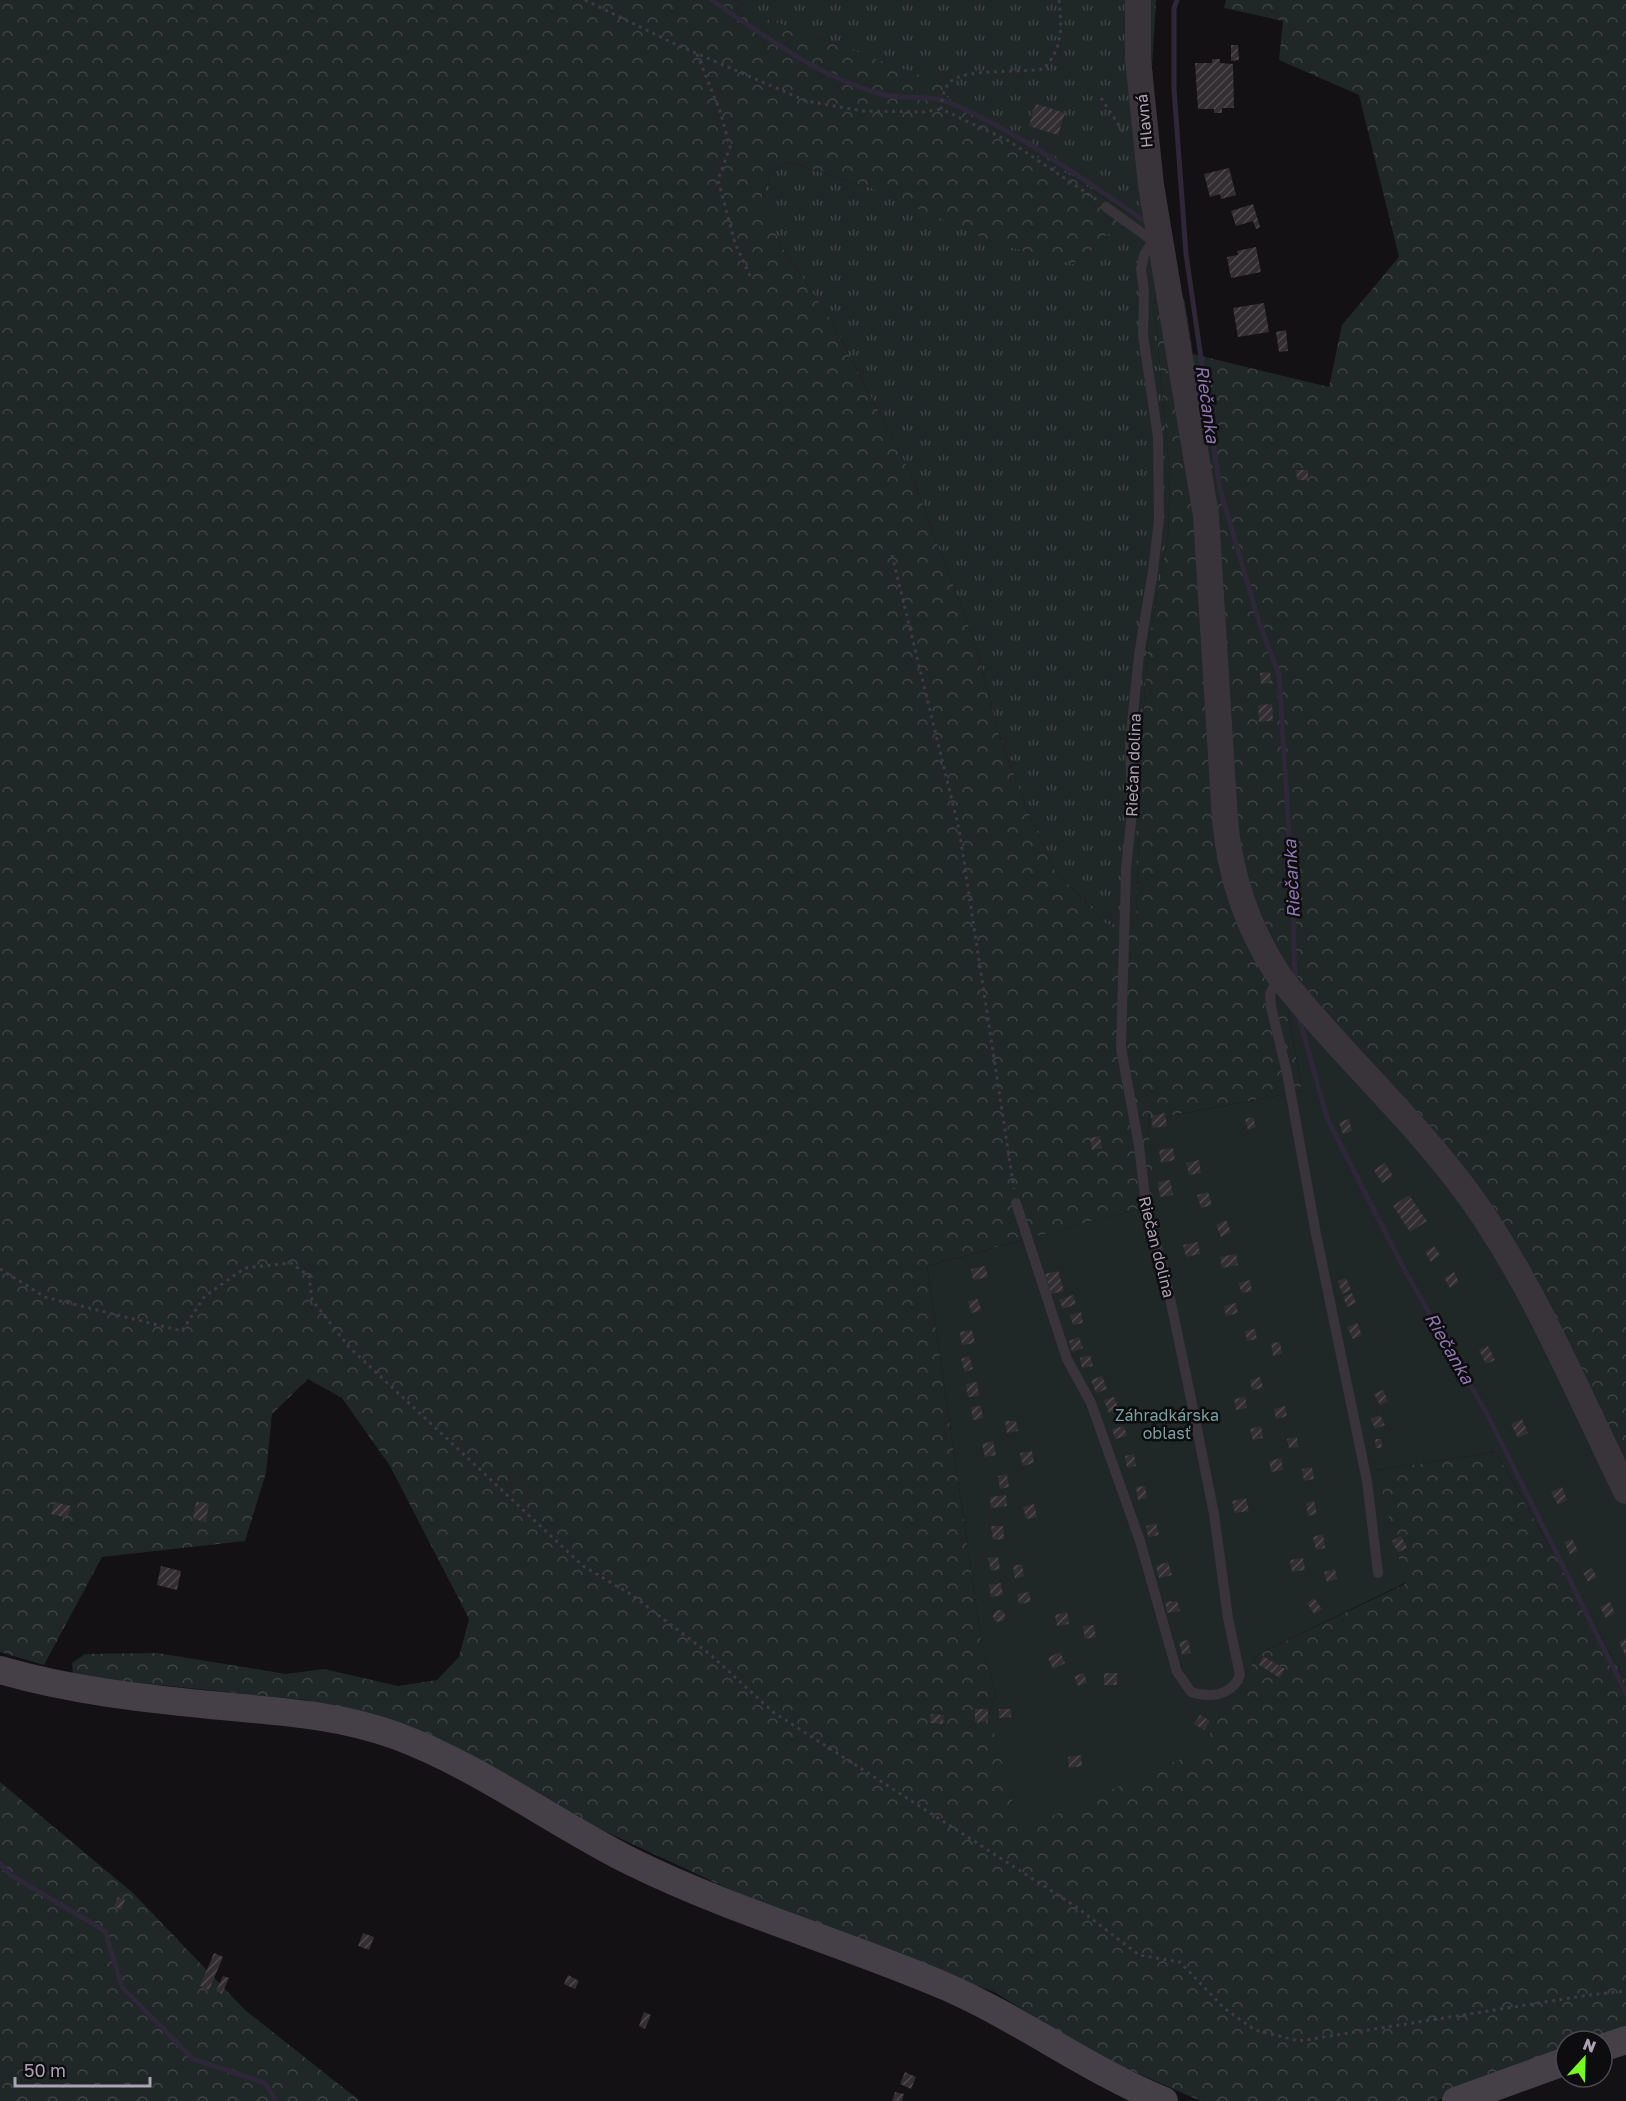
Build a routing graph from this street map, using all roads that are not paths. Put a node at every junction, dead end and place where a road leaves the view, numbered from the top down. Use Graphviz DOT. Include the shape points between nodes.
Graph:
graph roads {
  1 [pos="1138,0"];
  2 [pos="1106,207"];
  3 [pos="1157,241"];
  4 [pos="1288,987"];
  5 [pos="1016,1203"];
  6 [pos="1626,1491"];
  7 [pos="1378,1574"];
  8 [pos="0,1670"];
  9 [pos="1554,2065"];
  10 [pos="1164,2101"];
  11 [pos="1456,2101"];
  1 -- 3 [label="street, Hlavná" via="1138,59"];
  2 -- 3 [label="lane"];
  3 -- 4 [label="street, Hlavná" via="1206,516 1231,870 1248,920"];
  3 -- 5 [label="lane, Riečan dolina" via="1144,255 1141,269 1143,335 1158,437 1159,519 1130,743 1132,803 1126,869 1121,1048 1139,1146 1146,1214 1172,1308 1214,1514 1228,1618 1239,1659 1240,1675 1227,1691 1209,1695 1191,1692 1178,1672 1140,1541 1091,1404 1067,1359"];
  4 -- 6 [label="street" via="1436,1154 1476,1206 1534,1304"];
  4 -- 7 [label="lane" via="1270,994 1271,1007 1367,1481"];
  8 -- 10 [label="main road" via="41,1682 308,1715 396,1735 475,1773 653,1872 962,1994"];
  9 -- 11 [label="main road"];
}
